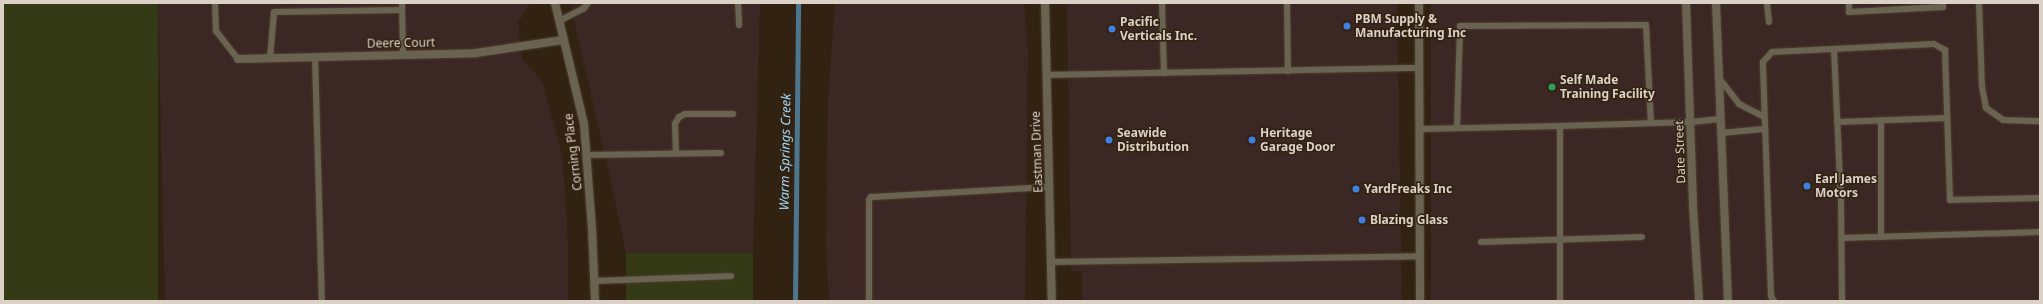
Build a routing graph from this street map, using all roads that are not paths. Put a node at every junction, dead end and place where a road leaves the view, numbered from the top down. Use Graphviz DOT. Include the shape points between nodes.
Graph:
graph roads {
  1 [pos="215,3"];
  2 [pos="555,3"];
  3 [pos="588,3"];
  4 [pos="738,3"];
  5 [pos="1045,3"];
  6 [pos="1162,3"];
  7 [pos="1287,3"];
  8 [pos="1420,3"];
  9 [pos="1686,3"];
  10 [pos="1716,3"];
  11 [pos="1767,3"];
  12 [pos="1849,3"];
  13 [pos="1943,3"];
  14 [pos="1979,3"];
  15 [pos="402,6"];
  16 [pos="559,21"];
  17 [pos="1769,22"];
  18 [pos="739,25"];
  19 [pos="563,40"];
  20 [pos="1834,49"];
  21 [pos="315,56"];
  22 [pos="403,56"];
  23 [pos="270,58"];
  24 [pos="238,59"];
  25 [pos="1420,68"];
  26 [pos="1288,71"];
  27 [pos="1164,73"];
  28 [pos="1047,75"];
  29 [pos="1719,78"];
  30 [pos="733,114"];
  31 [pos="1764,117"];
  32 [pos="1947,118"];
  33 [pos="1720,119"];
  34 [pos="1881,120"];
  35 [pos="2040,121"];
  36 [pos="1691,122"];
  37 [pos="1837,122"];
  38 [pos="1651,123"];
  39 [pos="1560,126"];
  40 [pos="1457,128"];
  41 [pos="1421,129"];
  42 [pos="1764,129"];
  43 [pos="1721,133"];
  44 [pos="721,153"];
  45 [pos="676,154"];
  46 [pos="586,155"];
  47 [pos="1050,187"];
  48 [pos="2040,198"];
  49 [pos="2040,232"];
  50 [pos="1642,237"];
  51 [pos="1881,237"];
  52 [pos="1841,238"];
  53 [pos="1560,241"];
  54 [pos="1481,242"];
  55 [pos="1419,256"];
  56 [pos="1052,262"];
  57 [pos="731,276"];
  58 [pos="595,280"];
  59 [pos="322,301"];
  60 [pos="595,301"];
  61 [pos="869,301"];
  62 [pos="1052,301"];
  63 [pos="1420,301"];
  64 [pos="1560,301"];
  65 [pos="1699,301"];
  66 [pos="1728,301"];
  67 [pos="1774,301"];
  68 [pos="1842,301"];
  1 -- 24 [label="lane" via="216,32"];
  2 -- 16 [label="street, Corning Place"];
  3 -- 16 [label="lane" via="584,8"];
  4 -- 18 [label="lane"];
  5 -- 28 [label="street, Eastman Drive"];
  6 -- 27 [label="lane"];
  7 -- 26 [label="lane"];
  8 -- 25 [label="street"];
  9 -- 36 [label="street, Date Street"];
  10 -- 29 [label="street"];
  11 -- 17 [label="lane"];
  12 -- 13 [label="lane" via="1849,12 1943,7"];
  14 -- 35 [label="lane" via="1982,87 1986,108 2003,120"];
  15 -- 22 [label="lane"];
  15 -- 23 [label="lane" via="274,12"];
  16 -- 19 [label="street, Corning Place"];
  19 -- 22 [label="street, Deere Court" via="476,53"];
  19 -- 46 [label="street, Corning Place" via="584,124"];
  20 -- 31 [label="lane" via="1772,52 1763,62"];
  20 -- 32 [label="lane" via="1934,44 1945,50"];
  20 -- 37 [label="lane"];
  21 -- 22 [label="street, Deere Court"];
  21 -- 23 [label="street, Deere Court"];
  21 -- 59 [label="lane"];
  23 -- 24 [label="street, Deere Court"];
  25 -- 26 [label="lane"];
  25 -- 41 [label="street"];
  26 -- 27 [label="lane"];
  27 -- 28 [label="lane"];
  28 -- 47 [label="street, Eastman Drive"];
  29 -- 31 [label="lane" via="1739,104"];
  29 -- 33 [label="street"];
  30 -- 45 [label="lane" via="685,114 679,117 675,124"];
  31 -- 42 [label="lane"];
  32 -- 34 [label="lane"];
  32 -- 48 [label="lane" via="1950,200"];
  33 -- 36 [label="lane"];
  33 -- 43 [label="street"];
  34 -- 37 [label="lane"];
  34 -- 51 [label="lane"];
  36 -- 38 [label="lane"];
  36 -- 65 [label="street, Date Street"];
  37 -- 52 [label="lane"];
  38 -- 39 [label="lane"];
  38 -- 40 [label="lane" via="1646,25 1460,26"];
  39 -- 40 [label="lane"];
  39 -- 53 [label="lane"];
  40 -- 41 [label="lane"];
  41 -- 55 [label="street"];
  42 -- 43 [label="lane"];
  42 -- 67 [label="lane" via="1770,296"];
  43 -- 66 [label="street"];
  44 -- 45 [label="lane"];
  45 -- 46 [label="lane"];
  46 -- 58 [label="street, Corning Place"];
  47 -- 56 [label="street, Eastman Drive"];
  47 -- 61 [label="lane" via="871,197"];
  49 -- 51 [label="lane"];
  50 -- 53 [label="lane"];
  51 -- 52 [label="lane"];
  52 -- 68 [label="lane"];
  53 -- 54 [label="lane"];
  53 -- 64 [label="lane"];
  55 -- 56 [label="lane"];
  55 -- 63 [label="street"];
  56 -- 62 [label="street, Eastman Drive"];
  57 -- 58 [label="lane"];
  58 -- 60 [label="street, Corning Place"];
}
